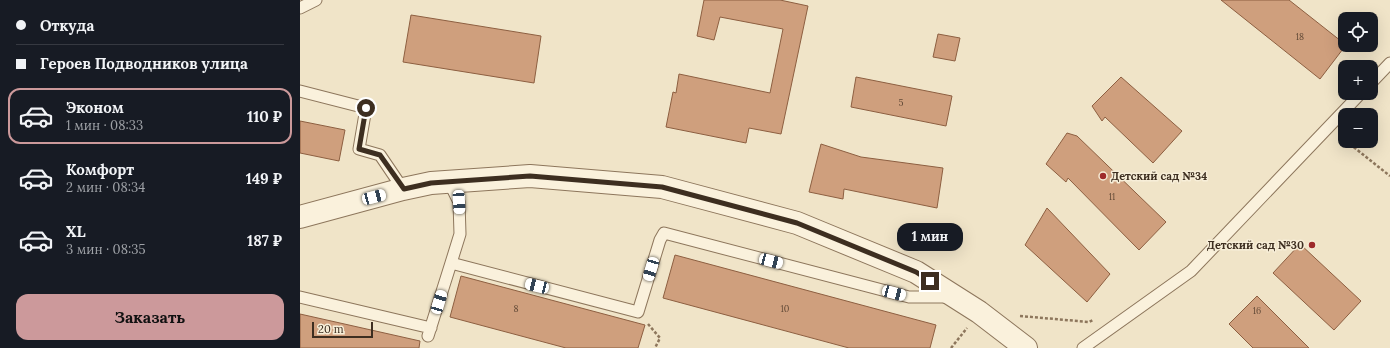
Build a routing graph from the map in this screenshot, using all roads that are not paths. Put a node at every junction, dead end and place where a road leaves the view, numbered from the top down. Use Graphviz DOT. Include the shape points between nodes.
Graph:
graph roads {
  1 [pos="316,0"];
  2 [pos="301,7"];
  3 [pos="1388,69"];
  4 [pos="1378,77"];
  5 [pos="300,91"];
  6 [pos="1354,100"];
  7 [pos="449,182"];
  8 [pos="404,189"];
  9 [pos="300,217"];
  10 [pos="451,263"];
  11 [pos="300,297"];
  12 [pos="957,298"];
  13 [pos="1026,348"];
  14 [pos="1083,348"];
  1 -- 2 [label="lane"];
  3 -- 4 [label="lane"];
  5 -- 8 [label="lane" via="366,108 359,149 380,155"];
  6 -- 14 [label="lane" via="1190,271"];
  7 -- 8 [label="street"];
  7 -- 10 [label="lane" via="459,202 460,234"];
  7 -- 12 [label="street" via="530,176 662,187 797,223 916,272"];
  8 -- 9 [label="street"];
  10 -- 11 [label="lane" via="430,332"];
  10 -- 12 [label="lane" via="638,312 664,233 909,297"];
  12 -- 13 [label="street"];
}
